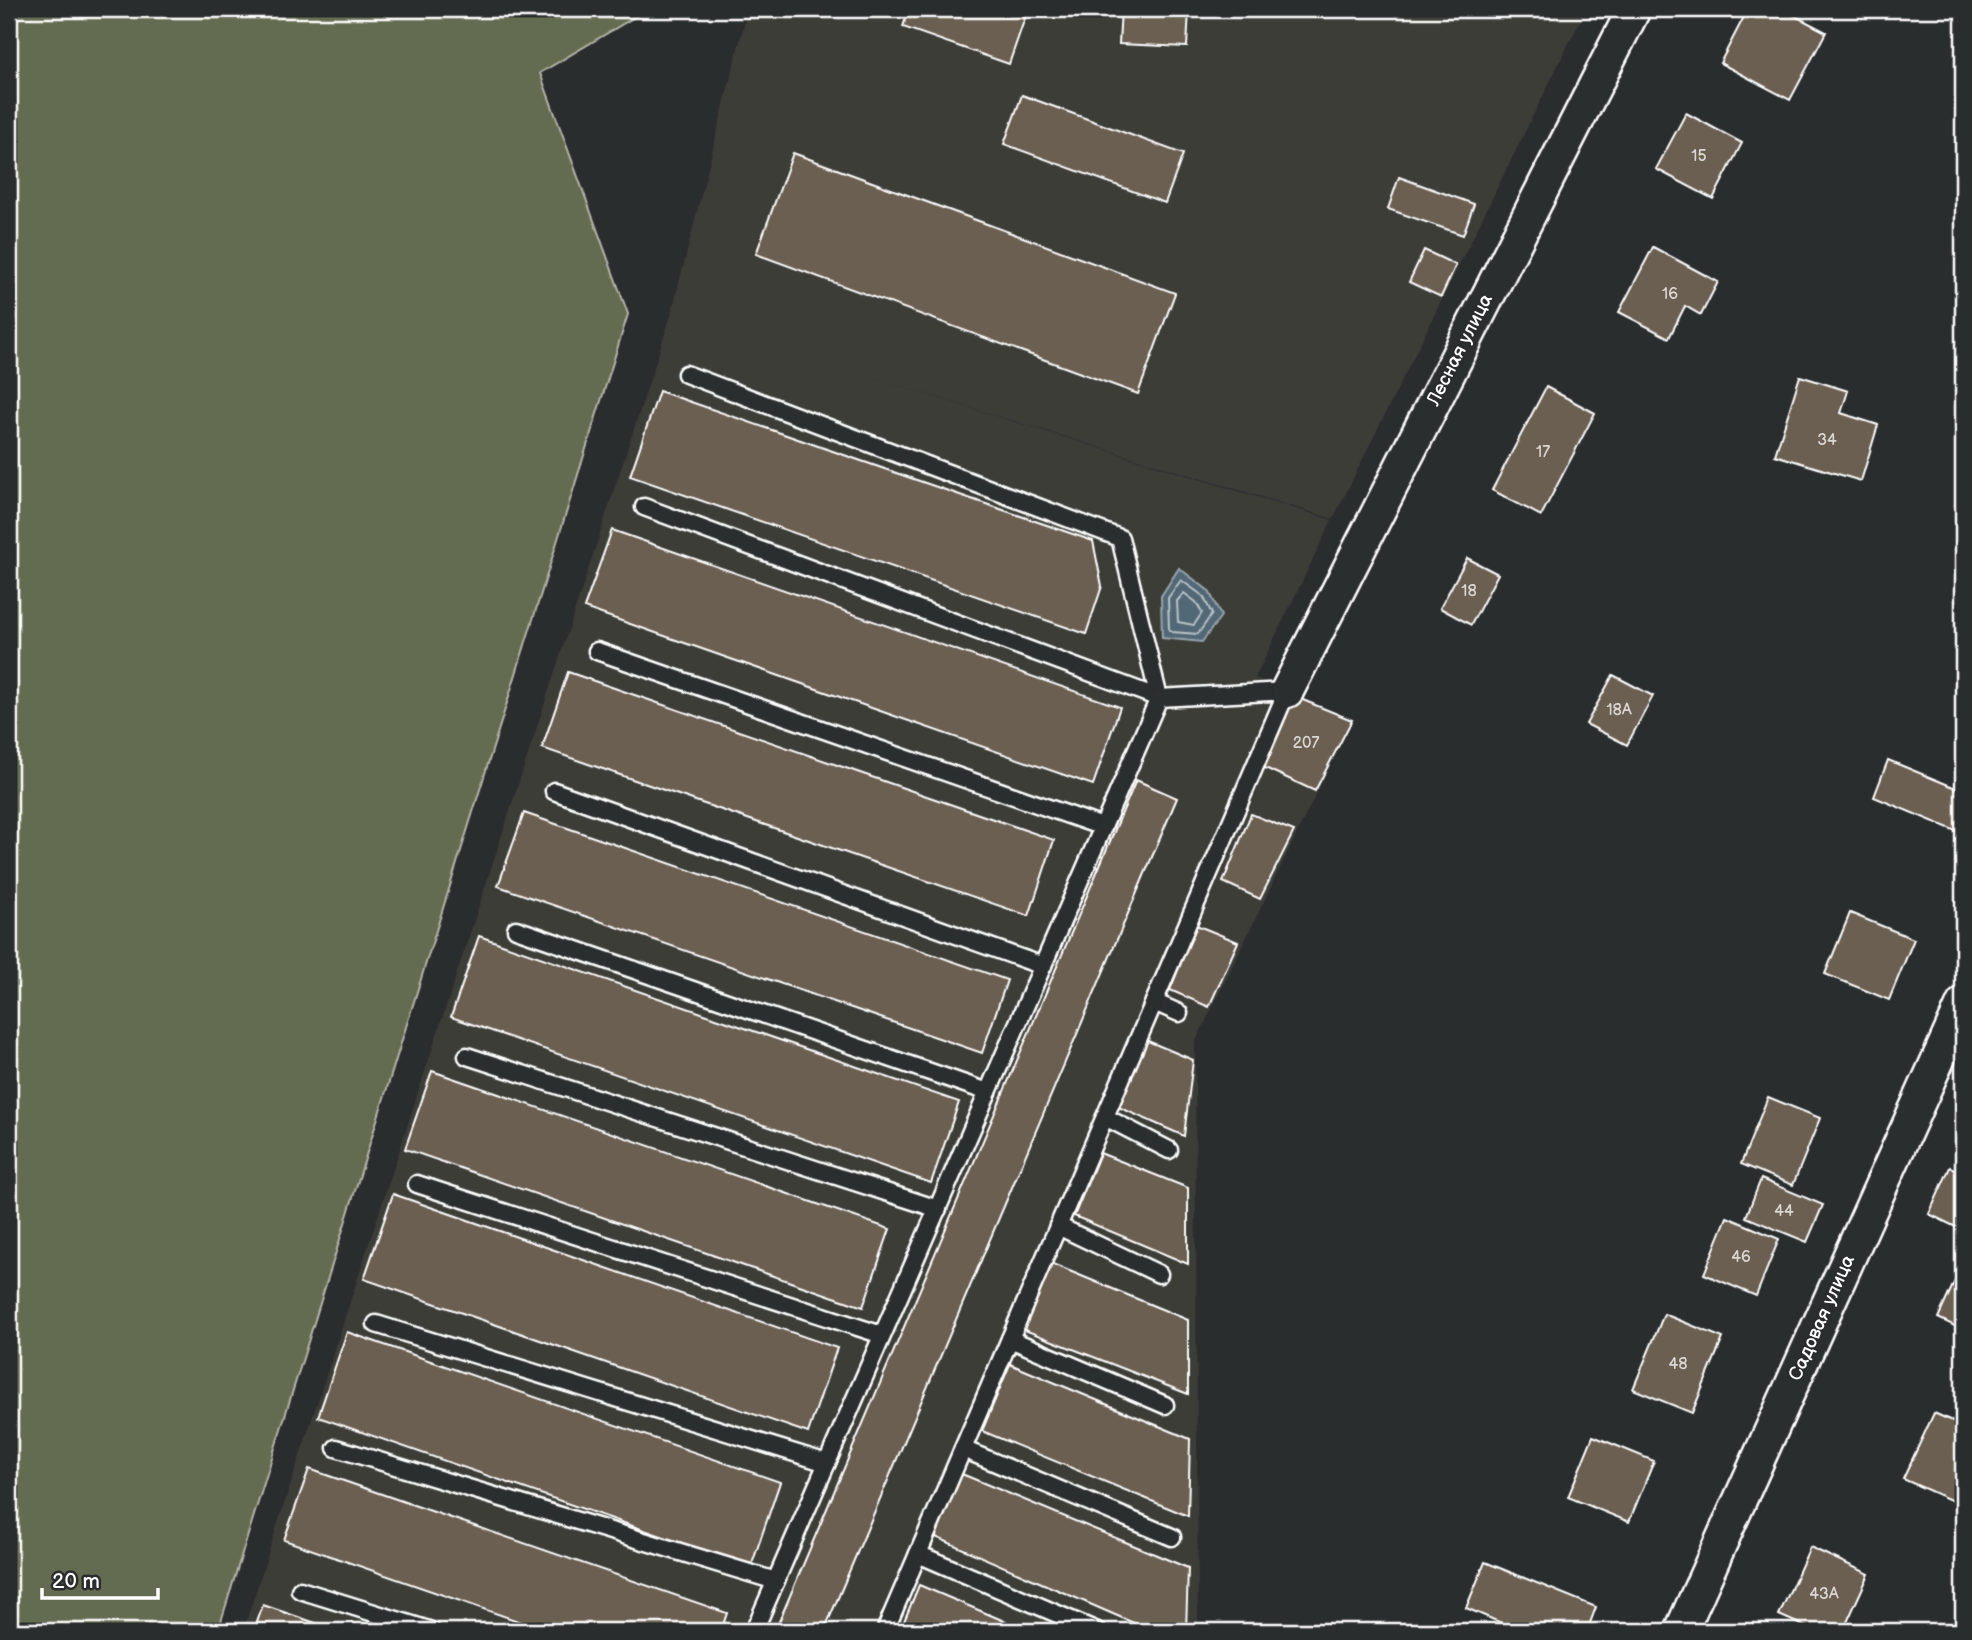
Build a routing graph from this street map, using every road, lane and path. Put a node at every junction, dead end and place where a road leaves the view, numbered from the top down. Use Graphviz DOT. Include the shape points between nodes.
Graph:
graph roads {
  1 [pos="1634,9"];
  2 [pos="686,374"];
  3 [pos="643,507"];
  4 [pos="597,651"];
  5 [pos="1287,691"];
  6 [pos="1159,698"];
  7 [pos="554,791"];
  8 [pos="1103,827"];
  9 [pos="516,929"];
  10 [pos="1043,966"];
  11 [pos="1154,1002"];
  12 [pos="1963,1004"];
  13 [pos="1179,1013"];
  14 [pos="467,1056"];
  15 [pos="988,1092"];
  16 [pos="1105,1117"];
  17 [pos="1169,1150"];
  18 [pos="417,1184"];
  19 [pos="938,1209"];
  20 [pos="1058,1226"];
  21 [pos="1159,1274"];
  22 [pos="376,1324"];
  23 [pos="882,1335"];
  24 [pos="1010,1339"];
  25 [pos="1165,1405"];
  26 [pos="336,1448"];
  27 [pos="963,1449"];
  28 [pos="827,1463"];
  29 [pos="1172,1537"];
  30 [pos="918,1554"];
  31 [pos="776,1581"];
  32 [pos="300,1590"];
  33 [pos="432,1631"];
  34 [pos="754,1631"];
  35 [pos="885,1631"];
  36 [pos="1097,1631"];
  37 [pos="1681,1631"];
  1 -- 5 [label="street, Лесная улица"];
  2 -- 6 [label="lane" via="1120,538"];
  3 -- 6 [label="lane"];
  4 -- 8 [label="lane"];
  5 -- 6 [label="lane"];
  5 -- 11 [label="lane"];
  6 -- 8 [label="lane"];
  7 -- 10 [label="lane"];
  8 -- 10 [label="lane"];
  9 -- 15 [label="lane"];
  10 -- 15 [label="lane"];
  11 -- 13 [label="lane"];
  11 -- 16 [label="lane"];
  12 -- 37 [label="street, Садовая улица"];
  14 -- 19 [label="lane"];
  15 -- 19 [label="lane"];
  16 -- 17 [label="lane"];
  16 -- 20 [label="lane"];
  18 -- 23 [label="lane"];
  19 -- 23 [label="lane"];
  20 -- 21 [label="lane"];
  20 -- 24 [label="lane"];
  22 -- 28 [label="lane"];
  23 -- 28 [label="lane"];
  24 -- 25 [label="lane"];
  24 -- 27 [label="lane"];
  26 -- 31 [label="lane"];
  27 -- 29 [label="lane"];
  27 -- 30 [label="lane"];
  28 -- 31 [label="lane"];
  30 -- 35 [label="lane"];
  30 -- 36 [label="lane"];
  31 -- 34 [label="lane"];
  32 -- 33 [label="lane"];
}
